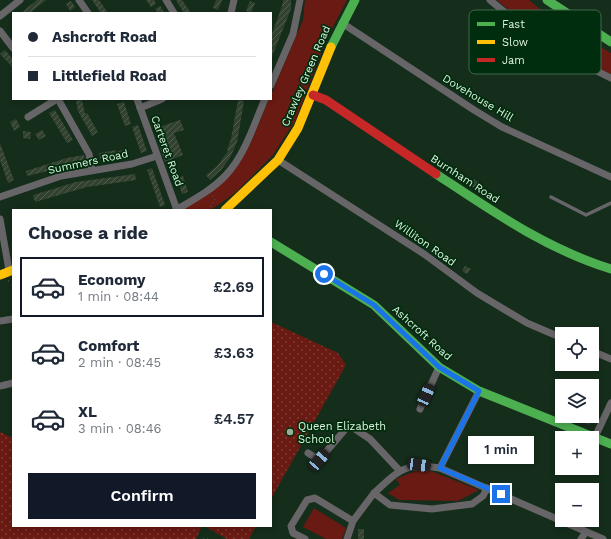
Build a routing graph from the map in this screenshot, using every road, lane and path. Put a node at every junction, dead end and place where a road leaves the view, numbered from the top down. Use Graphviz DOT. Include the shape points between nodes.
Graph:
graph roads {
  1 [pos="20,0"];
  2 [pos="79,0"];
  3 [pos="166,0"];
  4 [pos="234,0"];
  5 [pos="300,0"];
  6 [pos="355,0"];
  7 [pos="490,0"];
  8 [pos="547,0"];
  9 [pos="502,10"];
  10 [pos="562,10"];
  11 [pos="87,12"];
  12 [pos="173,12"];
  13 [pos="231,12"];
  14 [pos="0,16"];
  15 [pos="342,23"];
  16 [pos="0,31"];
  17 [pos="601,35"];
  18 [pos="611,42"];
  19 [pos="12,47"];
  20 [pos="601,73"];
  21 [pos="611,78"];
  22 [pos="272,83"];
  23 [pos="313,95"];
  24 [pos="56,100"];
  25 [pos="59,100"];
  26 [pos="137,100"];
  27 [pos="160,100"];
  28 [pos="265,100"];
  29 [pos="140,108"];
  30 [pos="28,117"];
  31 [pos="157,156"];
  32 [pos="278,160"];
  33 [pos="92,170"];
  34 [pos="611,177"];
  35 [pos="208,190"];
  36 [pos="0,196"];
  37 [pos="551,197"];
  38 [pos="611,203"];
  39 [pos="176,209"];
  40 [pos="178,209"];
  41 [pos="209,209"];
  42 [pos="227,209"];
  43 [pos="0,218"];
  44 [pos="272,243"];
  45 [pos="10,252"];
  46 [pos="611,269"];
  47 [pos="11,270"];
  48 [pos="0,275"];
  49 [pos="12,320"];
  50 [pos="0,321"];
  51 [pos="555,335"];
  52 [pos="599,353"];
  53 [pos="611,359"];
  54 [pos="439,367"];
  55 [pos="12,383"];
  56 [pos="0,386"];
  57 [pos="479,391"];
  58 [pos="611,403"];
  59 [pos="420,408"];
  60 [pos="555,416"];
  61 [pos="571,423"];
  62 [pos="585,431"];
  63 [pos="598,431"];
  64 [pos="599,439"];
  65 [pos="611,444"];
  66 [pos="308,453"];
  67 [pos="440,468"];
  68 [pos="399,470"];
  69 [pos="487,488"];
  70 [pos="374,493"];
  71 [pos="353,521"];
  72 [pos="586,532"];
  73 [pos="203,539"];
  74 [pos="209,539"];
  75 [pos="305,539"];
  76 [pos="347,539"];
  77 [pos="582,539"];
  78 [pos="603,539"];
  1 -- 14 [label="street"];
  2 -- 11 [label="street"];
  3 -- 12 [label="street"];
  4 -- 13 [label="street"];
  5 -- 22 [label="street" via="293,34"];
  6 -- 15 [label="street, Crawley Green Road"];
  7 -- 9 [label="street"];
  8 -- 10 [label="street"];
  15 -- 23 [label="street, Crawley Green Road"];
  15 -- 34 [label="street, Dovehouse Hill" via="502,127"];
  16 -- 19 [label="street"];
  17 -- 18 [label="street"];
  20 -- 21 [label="street"];
  23 -- 32 [label="street, Crawley Green Road" via="298,128"];
  23 -- 46 [label="street, Burnham Road" via="326,100 503,217 561,251"];
  24 -- 30 [label="street"];
  25 -- 33 [label="street" via="89,154"];
  26 -- 29 [label="street, Carteret Road"];
  27 -- 29 [label="street"];
  28 -- 35 [label="street" via="240,156 226,175"];
  29 -- 31 [label="street, Carteret Road"];
  31 -- 33 [label="street, Summers Road" via="132,164"];
  31 -- 39 [label="street, Carteret Road"];
  32 -- 42 [label="street, Crawley Green Road"];
  32 -- 51 [label="street, Williton Road" via="424,254 477,293 527,323"];
  33 -- 36 [label="street, Summers Road" via="62,176"];
  35 -- 40 [label="street"];
  35 -- 41 [label="path" via="215,200"];
  37 -- 38 [label="lane" via="586,215"];
  43 -- 45 [label="street"];
  44 -- 54 [label="street, Ashcroft Road" via="374,305"];
  45 -- 47 [label="street"];
  47 -- 48 [label="street"];
  49 -- 50 [label="street"];
  52 -- 53 [label="street"];
  54 -- 57 [label="street, Ashcroft Road"];
  54 -- 59 [label="street"];
  55 -- 56 [label="street"];
  57 -- 60 [label="street, Ashcroft Road"];
  57 -- 67 [label="street"];
  58 -- 63 [label="street"];
  61 -- 62 [label="street, Ashcroft Road"];
  64 -- 65 [label="street, Ashcroft Road"];
  66 -- 68 [label="street" via="319,460 349,425 370,439"];
  67 -- 68 [label="street" via="419,465"];
  67 -- 69 [label="street"];
  68 -- 70 [label="street"];
  69 -- 70 [label="street" via="483,496 472,504 432,509 390,505"];
  69 -- 72 [label="street"];
  70 -- 71 [label="street"];
  71 -- 75 [label="street" via="315,498 307,500 291,526 293,533"];
  71 -- 76 [label="street"];
  72 -- 77 [label="street"];
  72 -- 78 [label="street"];
  73 -- 74 [label="path"];
}
